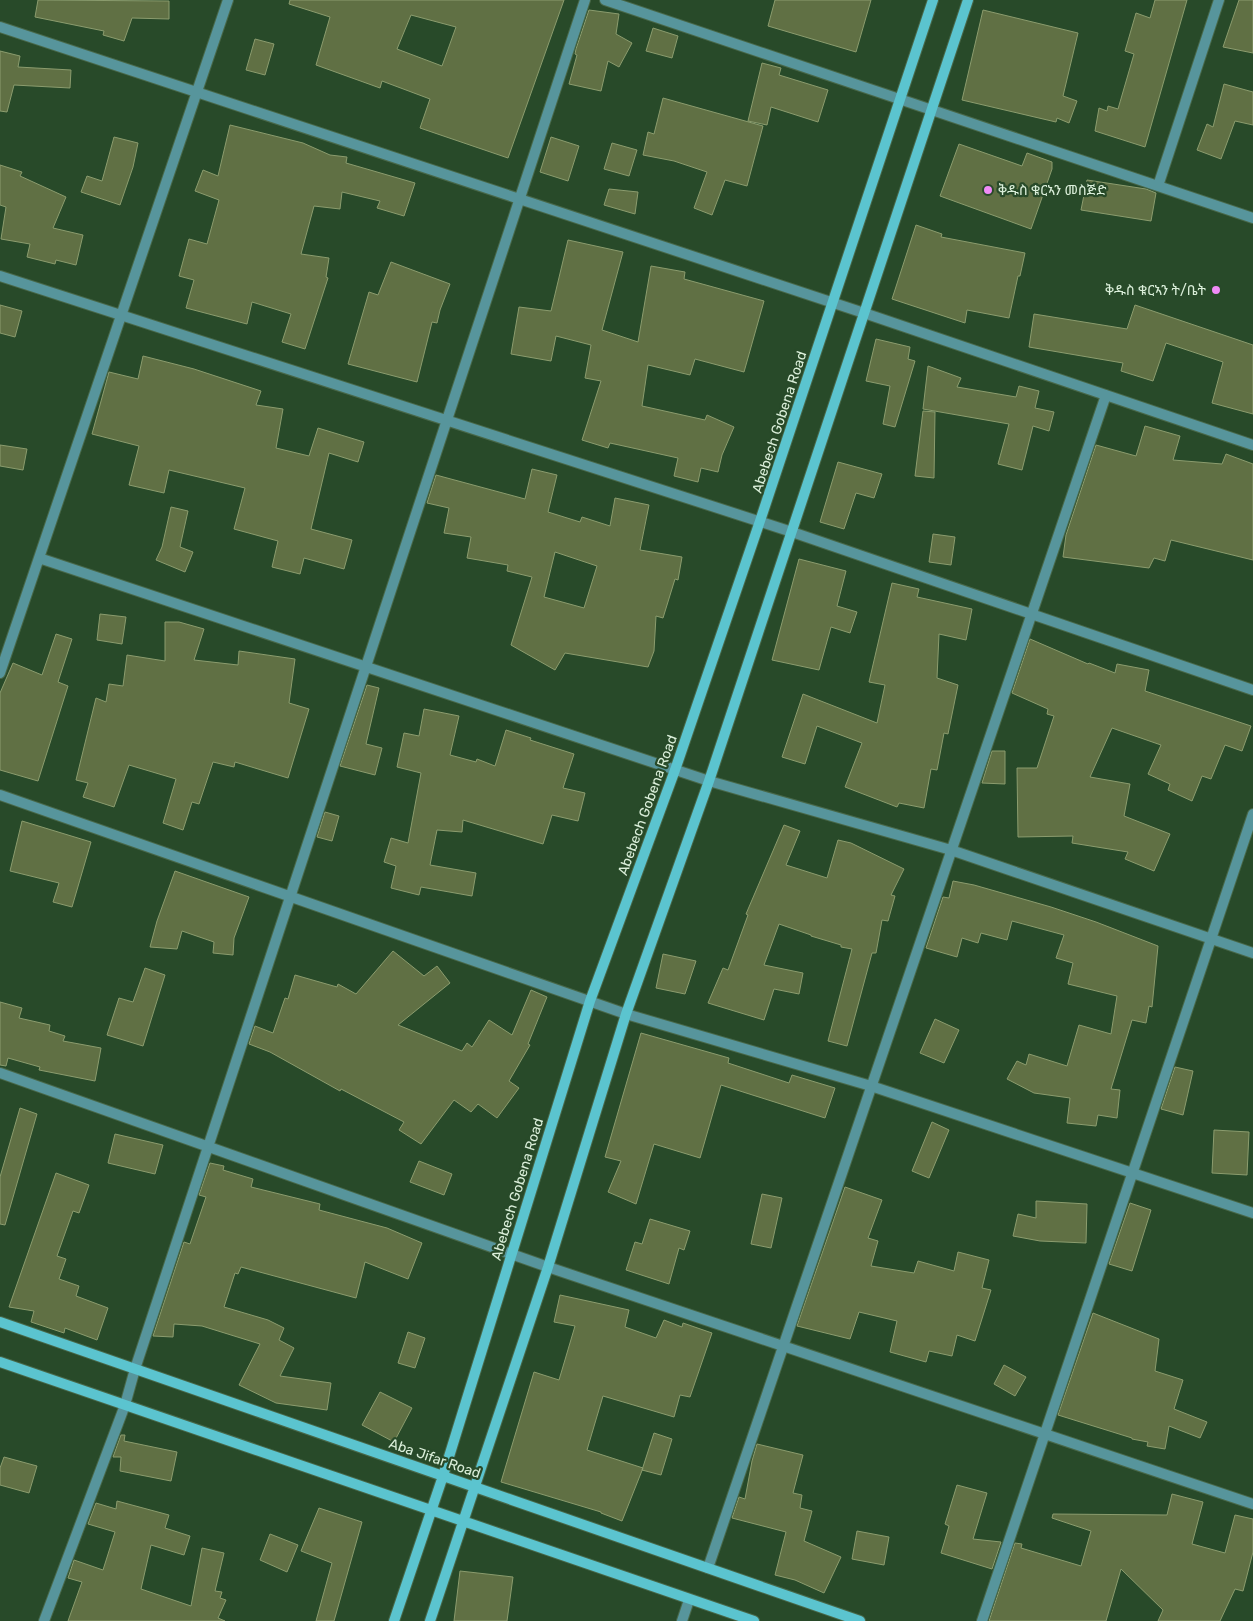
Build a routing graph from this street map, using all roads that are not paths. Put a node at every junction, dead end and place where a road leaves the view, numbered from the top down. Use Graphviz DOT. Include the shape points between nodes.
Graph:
graph roads {
  1 [pos="228,0"];
  2 [pos="585,0"];
  3 [pos="605,0"];
  4 [pos="934,0"];
  5 [pos="968,0"];
  6 [pos="1219,0"];
  7 [pos="0,26"];
  8 [pos="197,91"];
  9 [pos="900,99"];
  10 [pos="931,110"];
  11 [pos="1158,186"];
  12 [pos="520,199"];
  13 [pos="1253,218"];
  14 [pos="0,276"];
  15 [pos="833,302"];
  16 [pos="864,313"];
  17 [pos="121,315"];
  18 [pos="1106,395"];
  19 [pos="447,420"];
  20 [pos="1253,445"];
  21 [pos="760,522"];
  22 [pos="792,532"];
  23 [pos="39,558"];
  24 [pos="1032,614"];
  25 [pos="366,667"];
  26 [pos="0,673"];
  27 [pos="1253,690"];
  28 [pos="675,770"];
  29 [pos="709,781"];
  30 [pos="0,795"];
  31 [pos="1253,814"];
  32 [pos="951,850"];
  33 [pos="290,897"];
  34 [pos="1211,939"];
  35 [pos="1253,953"];
  36 [pos="590,1001"];
  37 [pos="626,1014"];
  38 [pos="0,1073"];
  39 [pos="871,1086"];
  40 [pos="208,1147"];
  41 [pos="1133,1173"];
  42 [pos="1253,1213"];
  43 [pos="511,1254"];
  44 [pos="548,1267"];
  45 [pos="0,1322"];
  46 [pos="783,1346"];
  47 [pos="0,1362"];
  48 [pos="135,1369"];
  49 [pos="125,1405"];
  50 [pos="1045,1434"];
  51 [pos="443,1476"];
  52 [pos="475,1486"];
  53 [pos="1253,1504"];
  54 [pos="431,1511"];
  55 [pos="463,1522"];
  56 [pos="708,1568"];
  57 [pos="689,1600"];
  58 [pos="44,1621"];
  59 [pos="394,1621"];
  60 [pos="430,1621"];
  61 [pos="682,1621"];
  62 [pos="754,1621"];
  63 [pos="860,1621"];
  64 [pos="982,1621"];
  1 -- 8 [label="street"];
  2 -- 12 [label="street"];
  3 -- 9 [label="street"];
  4 -- 9 [label="street, Abebech Gobena Road"];
  5 -- 10 [label="street"];
  6 -- 11 [label="street"];
  7 -- 8 [label="street"];
  8 -- 12 [label="street"];
  8 -- 17 [label="street"];
  9 -- 10 [label="street"];
  9 -- 15 [label="street, Abebech Gobena Road"];
  10 -- 11 [label="street"];
  10 -- 16 [label="street"];
  11 -- 13 [label="street"];
  12 -- 15 [label="street"];
  12 -- 19 [label="street"];
  14 -- 17 [label="street"];
  15 -- 16 [label="street"];
  15 -- 21 [label="street, Abebech Gobena Road"];
  16 -- 18 [label="street"];
  16 -- 22 [label="street"];
  17 -- 19 [label="street"];
  17 -- 23 [label="street"];
  18 -- 20 [label="street"];
  18 -- 24 [label="street"];
  19 -- 21 [label="street"];
  19 -- 25 [label="street"];
  21 -- 22 [label="street"];
  21 -- 28 [label="street, Abebech Gobena Road"];
  22 -- 24 [label="street"];
  22 -- 29 [label="street"];
  23 -- 25 [label="street"];
  23 -- 26 [label="street"];
  24 -- 27 [label="street"];
  24 -- 32 [label="street"];
  25 -- 28 [label="street"];
  25 -- 33 [label="street"];
  28 -- 29 [label="street"];
  28 -- 36 [label="street, Abebech Gobena Road"];
  29 -- 32 [label="street"];
  29 -- 37 [label="street"];
  30 -- 33 [label="street"];
  31 -- 34 [label="street"];
  32 -- 34 [label="street"];
  32 -- 39 [label="street"];
  33 -- 36 [label="street"];
  33 -- 40 [label="street"];
  34 -- 35 [label="street"];
  34 -- 41 [label="street"];
  36 -- 37 [label="street"];
  36 -- 43 [label="street, Abebech Gobena Road"];
  37 -- 39 [label="street"];
  37 -- 44 [label="street"];
  38 -- 40 [label="street"];
  39 -- 41 [label="street"];
  39 -- 46 [label="street"];
  40 -- 43 [label="street"];
  40 -- 48 [label="street"];
  41 -- 42 [label="street"];
  41 -- 50 [label="street"];
  43 -- 44 [label="street"];
  43 -- 51 [label="street, Abebech Gobena Road"];
  44 -- 46 [label="street"];
  44 -- 52 [label="street"];
  45 -- 48 [label="street, Aba Jifar Road"];
  46 -- 50 [label="street"];
  46 -- 56 [label="street"];
  47 -- 49 [label="street"];
  48 -- 49 [label="street"];
  48 -- 51 [label="street, Aba Jifar Road"];
  49 -- 54 [label="street"];
  49 -- 58 [label="street"];
  50 -- 53 [label="street"];
  50 -- 64 [label="street"];
  51 -- 52 [label="street, Aba Jifar Road"];
  51 -- 54 [label="street, Abebech Gobena Road"];
  52 -- 55 [label="street"];
  52 -- 56 [label="street, Aba Jifar Road"];
  54 -- 55 [label="street"];
  54 -- 59 [label="street, Abebech Gobena Road"];
  55 -- 57 [label="street"];
  55 -- 60 [label="street"];
  56 -- 63 [label="street, Aba Jifar Road"];
  57 -- 61 [label="street"];
  57 -- 62 [label="street"];
}
